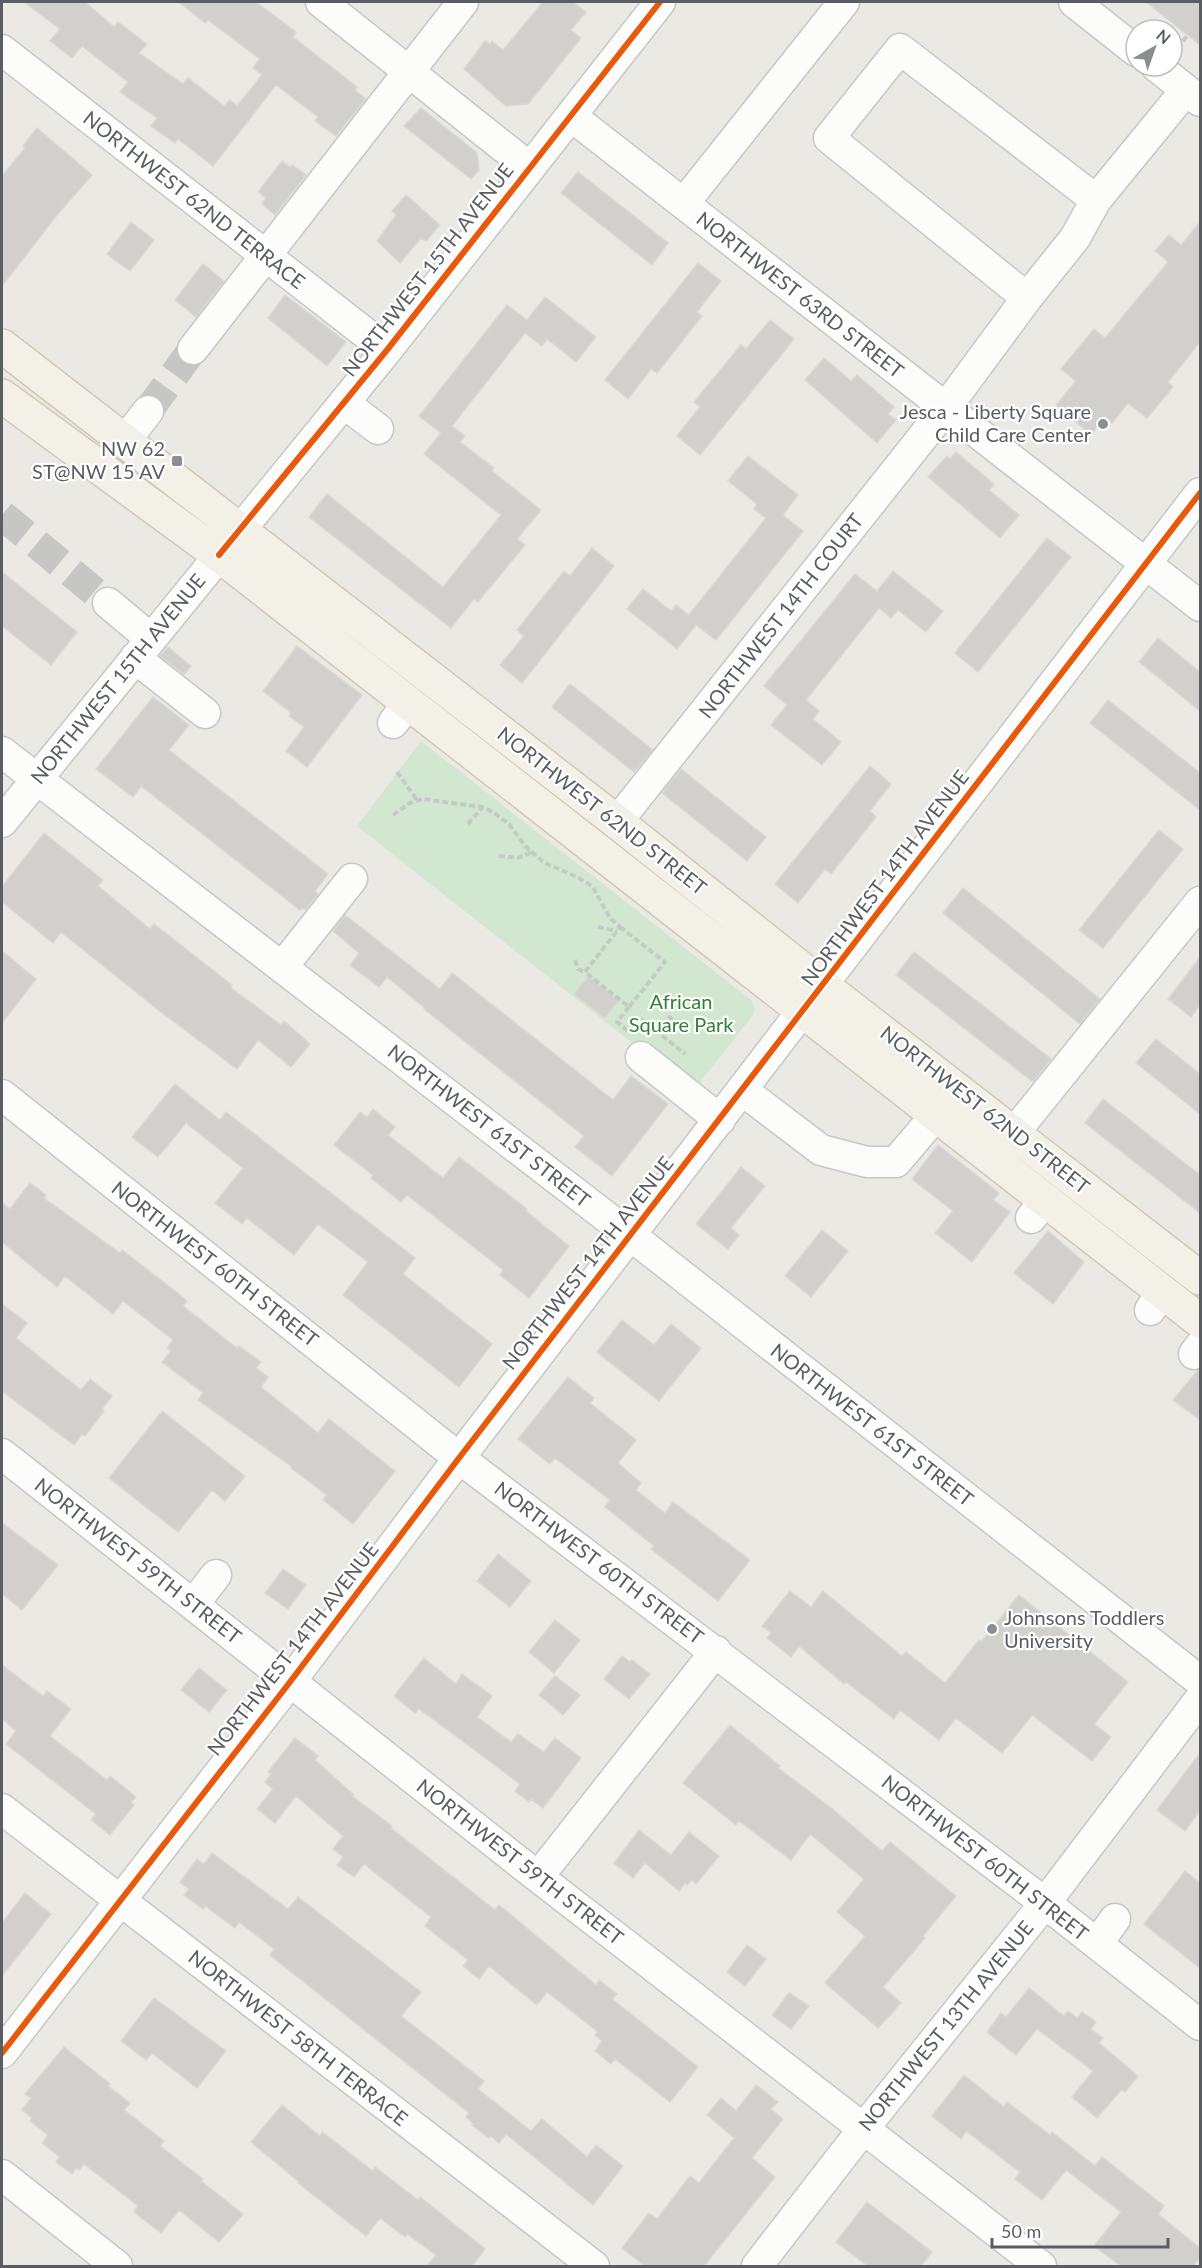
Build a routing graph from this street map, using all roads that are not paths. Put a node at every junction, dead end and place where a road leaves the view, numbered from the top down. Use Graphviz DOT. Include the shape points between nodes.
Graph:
graph roads {
  1 [pos="321,2"];
  2 [pos="463,2"];
  3 [pos="660,2"];
  4 [pos="844,2"];
  5 [pos="1093,7"];
  6 [pos="1124,39"];
  7 [pos="2,50"];
  8 [pos="409,72"];
  9 [pos="1170,78"];
  10 [pos="1193,96"];
  11 [pos="571,116"];
  12 [pos="530,168"];
  13 [pos="1096,200"];
  14 [pos="684,204"];
  15 [pos="266,256"];
  16 [pos="1027,298"];
  17 [pos="2,346"];
  18 [pos="194,349"];
  19 [pos="387,350"];
  20 [pos="2,396"];
  21 [pos="344,403"];
  22 [pos="945,410"];
  23 [pos="148,411"];
  24 [pos="378,429"];
  25 [pos="125,441"];
  26 [pos="1200,493"];
  27 [pos="239,529"];
  28 [pos="219,555"];
  29 [pos="1146,564"];
  30 [pos="108,603"];
  31 [pos="1200,606"];
  32 [pos="143,649"];
  33 [pos="205,713"];
  34 [pos="2,752"];
  35 [pos="36,780"];
  36 [pos="2,822"];
  37 [pos="617,822"];
  38 [pos="352,879"];
  39 [pos="1200,903"];
  40 [pos="283,966"];
  41 [pos="813,998"];
  42 [pos="641,1057"];
  43 [pos="742,1090"];
  44 [pos="2,1095"];
  45 [pos="936,1115"];
  46 [pos="720,1120"];
  47 [pos="1014,1133"];
  48 [pos="630,1235"];
  49 [pos="1198,1269"];
  50 [pos="1200,1322"];
  51 [pos="2,1454"];
  52 [pos="459,1458"];
  53 [pos="216,1575"];
  54 [pos="193,1605"];
  55 [pos="716,1651"];
  56 [pos="290,1682"];
  57 [pos="1200,1682"];
  58 [pos="1200,1699"];
  59 [pos="2,1809"];
  60 [pos="538,1876"];
  61 [pos="119,1900"];
  62 [pos="1045,1903"];
  63 [pos="1115,1919"];
  64 [pos="1097,1944"];
  65 [pos="1200,2025"];
  66 [pos="2,2053"];
  67 [pos="864,2128"];
  68 [pos="2,2175"];
  69 [pos="117,2266"];
  70 [pos="594,2266"];
  71 [pos="757,2266"];
  72 [pos="1041,2266"];
  1 -- 8 [label="street"];
  2 -- 8 [label="street"];
  3 -- 11 [label="street, NORTHWEST 15TH AVENUE"];
  4 -- 14 [label="street"];
  5 -- 6 [label="street"];
  7 -- 15 [label="street, NORTHWEST 62ND TERRACE"];
  8 -- 12 [label="street"];
  8 -- 15 [label="street"];
  9 -- 10 [label="street"];
  10 -- 13 [label="street, NORTHWEST 14TH COURT"];
  11 -- 12 [label="street, NORTHWEST 15TH AVENUE"];
  11 -- 14 [label="street, NORTHWEST 63RD STREET"];
  12 -- 19 [label="street, NORTHWEST 15TH AVENUE"];
  13 -- 16 [label="street, NORTHWEST 14TH COURT" via="1075,238"];
  13 -- 16 [label="street" via="900,49 829,138"];
  14 -- 22 [label="street, NORTHWEST 63RD STREET"];
  15 -- 18 [label="street" via="225,323"];
  15 -- 19 [label="street, NORTHWEST 62ND TERRACE"];
  16 -- 22 [label="street, NORTHWEST 14TH COURT"];
  17 -- 25 [label="main road, NORTHWEST 62ND STREET"];
  19 -- 21 [label="street, NORTHWEST 15TH AVENUE"];
  20 -- 28 [label="main road, NORTHWEST 62ND STREET"];
  21 -- 24 [label="street"];
  21 -- 27 [label="street, NORTHWEST 15TH AVENUE"];
  22 -- 29 [label="street, NORTHWEST 63RD STREET"];
  22 -- 37 [label="street, NORTHWEST 14TH COURT"];
  23 -- 25 [label="street"];
  25 -- 27 [label="main road, NORTHWEST 62ND STREET"];
  26 -- 29 [label="street, NORTHWEST 14TH AVENUE"];
  27 -- 28 [label="street, NORTHWEST 15TH AVENUE"];
  27 -- 37 [label="main road, NORTHWEST 62ND STREET"];
  28 -- 32 [label="street, NORTHWEST 15TH AVENUE"];
  28 -- 41 [label="main road, NORTHWEST 62ND STREET" via="401,713"];
  29 -- 31 [label="street, NORTHWEST 63RD STREET"];
  29 -- 41 [label="street, NORTHWEST 14TH AVENUE"];
  30 -- 32 [label="street"];
  32 -- 33 [label="street"];
  32 -- 35 [label="street, NORTHWEST 15TH AVENUE"];
  34 -- 35 [label="street, NORTHWEST 61ST STREET"];
  35 -- 36 [label="street, NORTHWEST 15TH AVENUE"];
  35 -- 40 [label="street, NORTHWEST 61ST STREET"];
  37 -- 41 [label="main road, NORTHWEST 62ND STREET"];
  38 -- 40 [label="street"];
  39 -- 47 [label="street"];
  40 -- 48 [label="street, NORTHWEST 61ST STREET"];
  41 -- 43 [label="street, NORTHWEST 14TH AVENUE"];
  41 -- 45 [label="main road, NORTHWEST 62ND STREET"];
  41 -- 47 [label="main road, NORTHWEST 62ND STREET"];
  42 -- 46 [label="street"];
  43 -- 45 [label="street" via="821,1150 867,1162 896,1162"];
  43 -- 46 [label="street, NORTHWEST 14TH AVENUE"];
  44 -- 52 [label="street, NORTHWEST 60TH STREET"];
  45 -- 50 [label="main road, NORTHWEST 62ND STREET" via="1038,1209 1157,1301"];
  46 -- 48 [label="street, NORTHWEST 14TH AVENUE"];
  47 -- 49 [label="main road, NORTHWEST 62ND STREET"];
  48 -- 52 [label="street, NORTHWEST 14TH AVENUE"];
  48 -- 57 [label="street, NORTHWEST 61ST STREET"];
  51 -- 54 [label="street, NORTHWEST 59TH STREET"];
  52 -- 55 [label="street, NORTHWEST 60TH STREET"];
  52 -- 56 [label="street, NORTHWEST 14TH AVENUE"];
  53 -- 54 [label="street"];
  54 -- 56 [label="street, NORTHWEST 59TH STREET"];
  55 -- 60 [label="street"];
  55 -- 62 [label="street, NORTHWEST 60TH STREET"];
  56 -- 60 [label="street, NORTHWEST 59TH STREET"];
  56 -- 61 [label="street, NORTHWEST 14TH AVENUE"];
  58 -- 62 [label="street, NORTHWEST 13TH AVENUE"];
  59 -- 61 [label="street, NORTHWEST 58TH TERRACE"];
  60 -- 67 [label="street, NORTHWEST 59TH STREET"];
  61 -- 66 [label="street, NORTHWEST 14TH AVENUE"];
  61 -- 70 [label="street, NORTHWEST 58TH TERRACE"];
  62 -- 64 [label="street, NORTHWEST 60TH STREET"];
  62 -- 67 [label="street, NORTHWEST 13TH AVENUE"];
  63 -- 64 [label="street"];
  64 -- 65 [label="street, NORTHWEST 60TH STREET"];
  67 -- 71 [label="street, NORTHWEST 13TH AVENUE"];
  67 -- 72 [label="street, NORTHWEST 59TH STREET"];
  68 -- 69 [label="street"];
}
